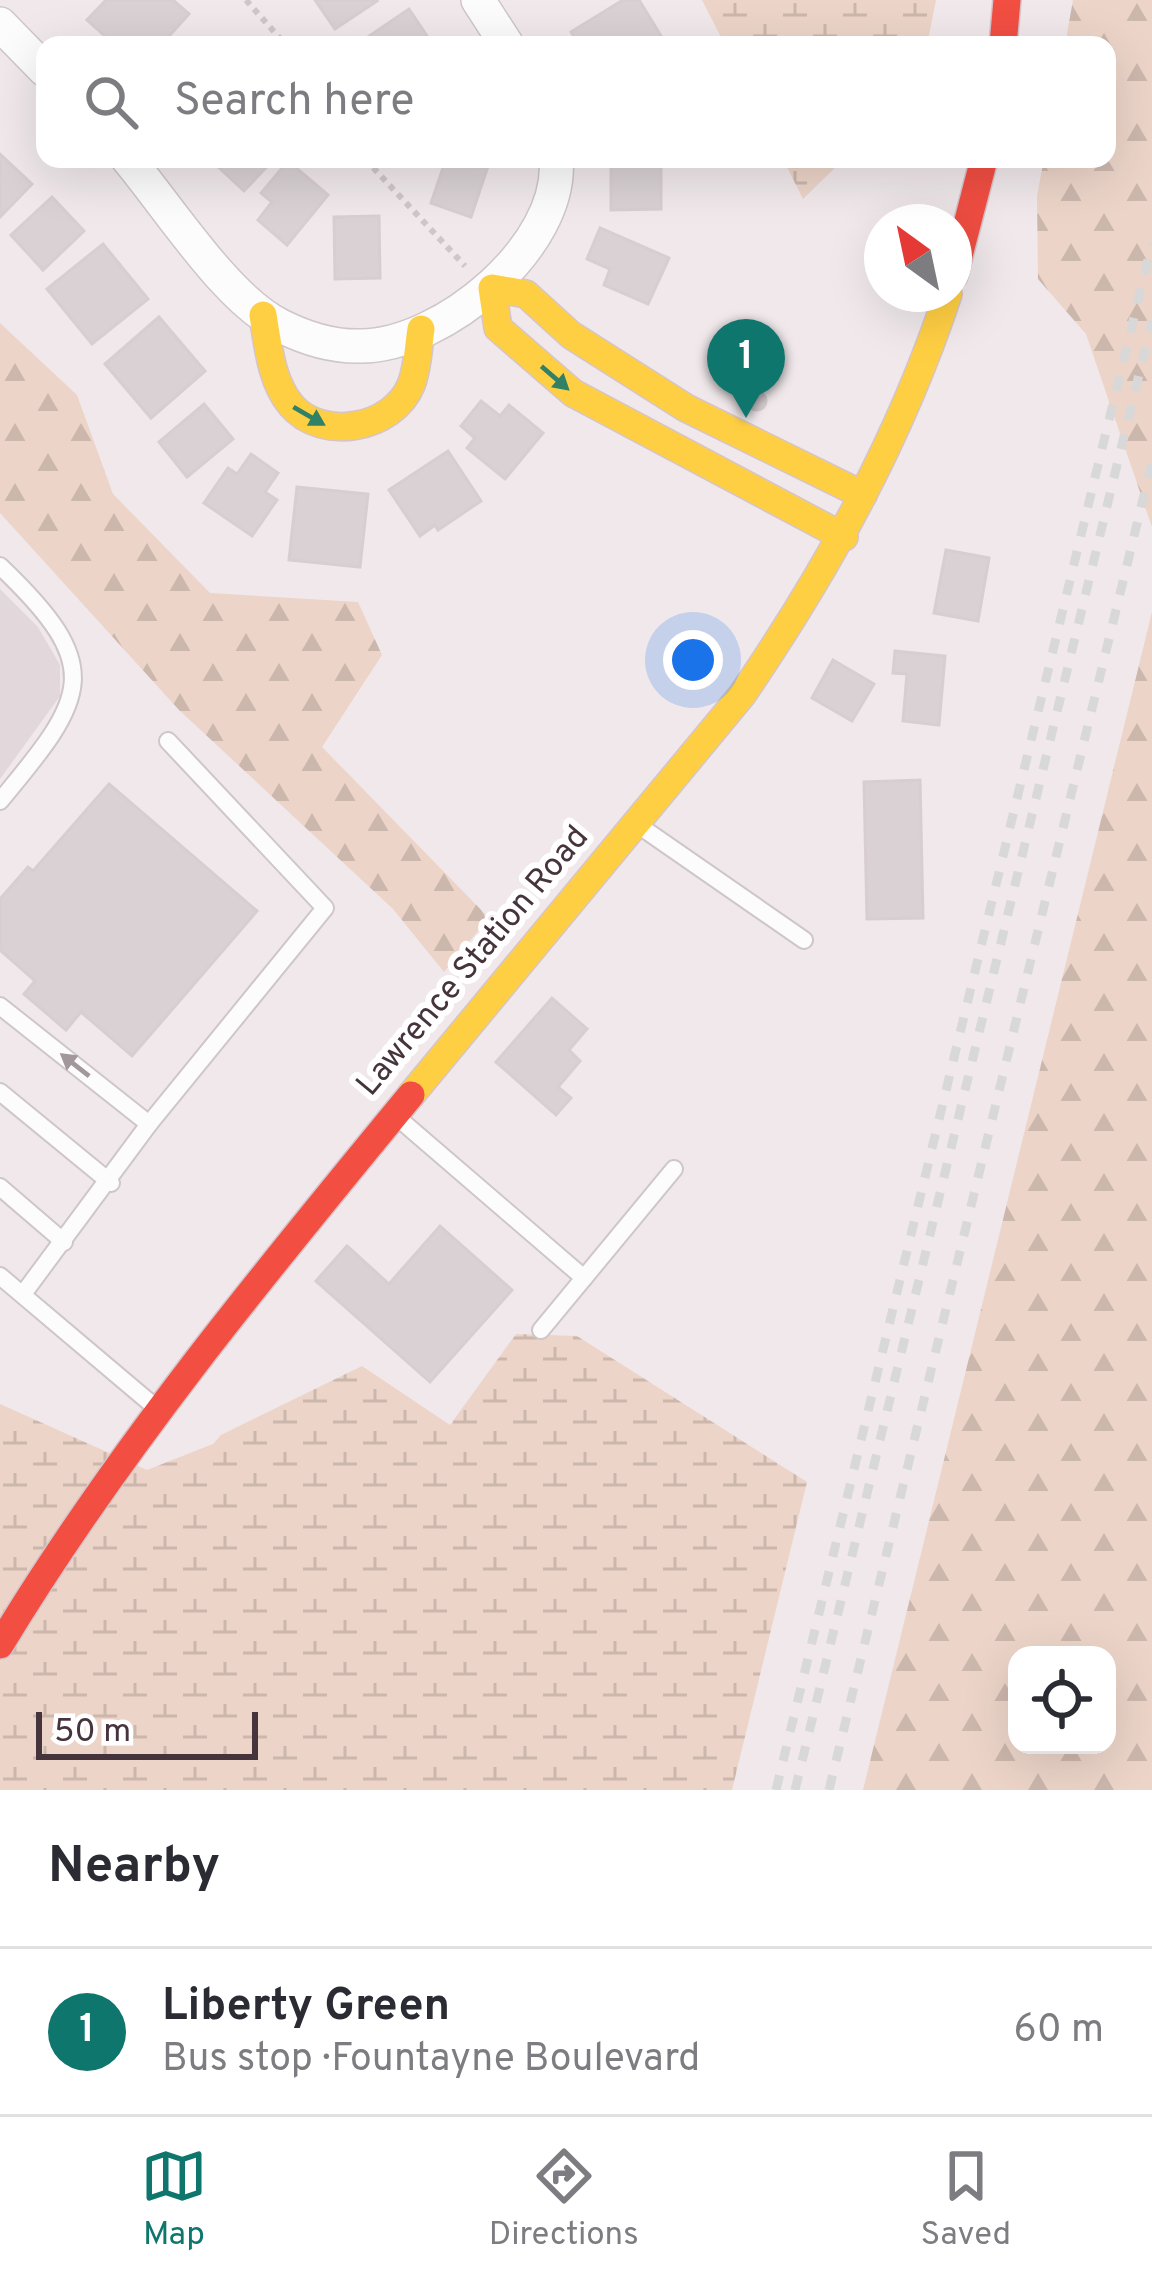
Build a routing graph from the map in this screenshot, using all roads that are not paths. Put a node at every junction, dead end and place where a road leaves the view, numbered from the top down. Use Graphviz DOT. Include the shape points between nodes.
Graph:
graph roads {
  1 [pos="478,0"];
  2 [pos="1007,0"];
  3 [pos="0,24"];
  4 [pos="501,36"];
  5 [pos="1004,36"];
  6 [pos="36,61"];
  7 [pos="135,168"];
  8 [pos="554,168"];
  9 [pos="982,168"];
  10 [pos="972,205"];
  11 [pos="492,288"];
  12 [pos="941,312"];
  13 [pos="263,315"];
  14 [pos="421,329"];
  15 [pos="686,408"];
  16 [pos="664,438"];
  17 [pos="863,495"];
  18 [pos="844,537"];
  19 [pos="0,566"];
  20 [pos="168,741"];
  21 [pos="0,801"];
  22 [pos="635,824"];
  23 [pos="804,940"];
  24 [pos="0,1006"];
  25 [pos="0,1092"];
  26 [pos="394,1115"];
  27 [pos="149,1124"];
  28 [pos="674,1169"];
  29 [pos="111,1183"];
  30 [pos="0,1187"];
  31 [pos="64,1242"];
  32 [pos="0,1276"];
  33 [pos="584,1278"];
  34 [pos="23,1294"];
  35 [pos="541,1330"];
  36 [pos="161,1413"];
  37 [pos="0,1645"];
  1 -- 4 [label="street"];
  2 -- 5 [label="main road"];
  3 -- 6 [label="street"];
  7 -- 13 [label="street" via="244,304"];
  8 -- 11 [label="street" via="547,209"];
  9 -- 10 [label="main road"];
  11 -- 14 [label="street"];
  11 -- 15 [label="main road" via="526,294 571,335"];
  11 -- 16 [label="main road, one-way" via="498,328 573,393"];
  12 -- 17 [label="main road, Lawrence Station Road" via="897,431"];
  13 -- 14 [label="street" via="315,340 362,347"];
  13 -- 14 [label="main road, one-way" via="284,394 295,410 332,429 377,420 410,390"];
  15 -- 16 [label="street"];
  15 -- 17 [label="main road"];
  16 -- 18 [label="main road"];
  17 -- 18 [label="main road, Lawrence Station Road"];
  18 -- 22 [label="main road, Lawrence Station Road" via="742,695"];
  19 -- 21 [label="lane" via="52,615 72,657 73,700"];
  20 -- 27 [label="lane" via="325,908"];
  22 -- 23 [label="lane"];
  22 -- 26 [label="main road, Lawrence Station Road"];
  27 -- 24 [label="lane, one-way"];
  25 -- 29 [label="lane"];
  26 -- 33 [label="lane"];
  26 -- 36 [label="main road, Lawrence Station Road"];
  27 -- 29 [label="lane"];
  28 -- 33 [label="lane"];
  29 -- 31 [label="lane"];
  30 -- 31 [label="lane"];
  31 -- 34 [label="lane"];
  32 -- 34 [label="lane"];
  33 -- 35 [label="lane"];
  34 -- 36 [label="lane"];
  36 -- 37 [label="main road, Lawrence Station Road"];
}
